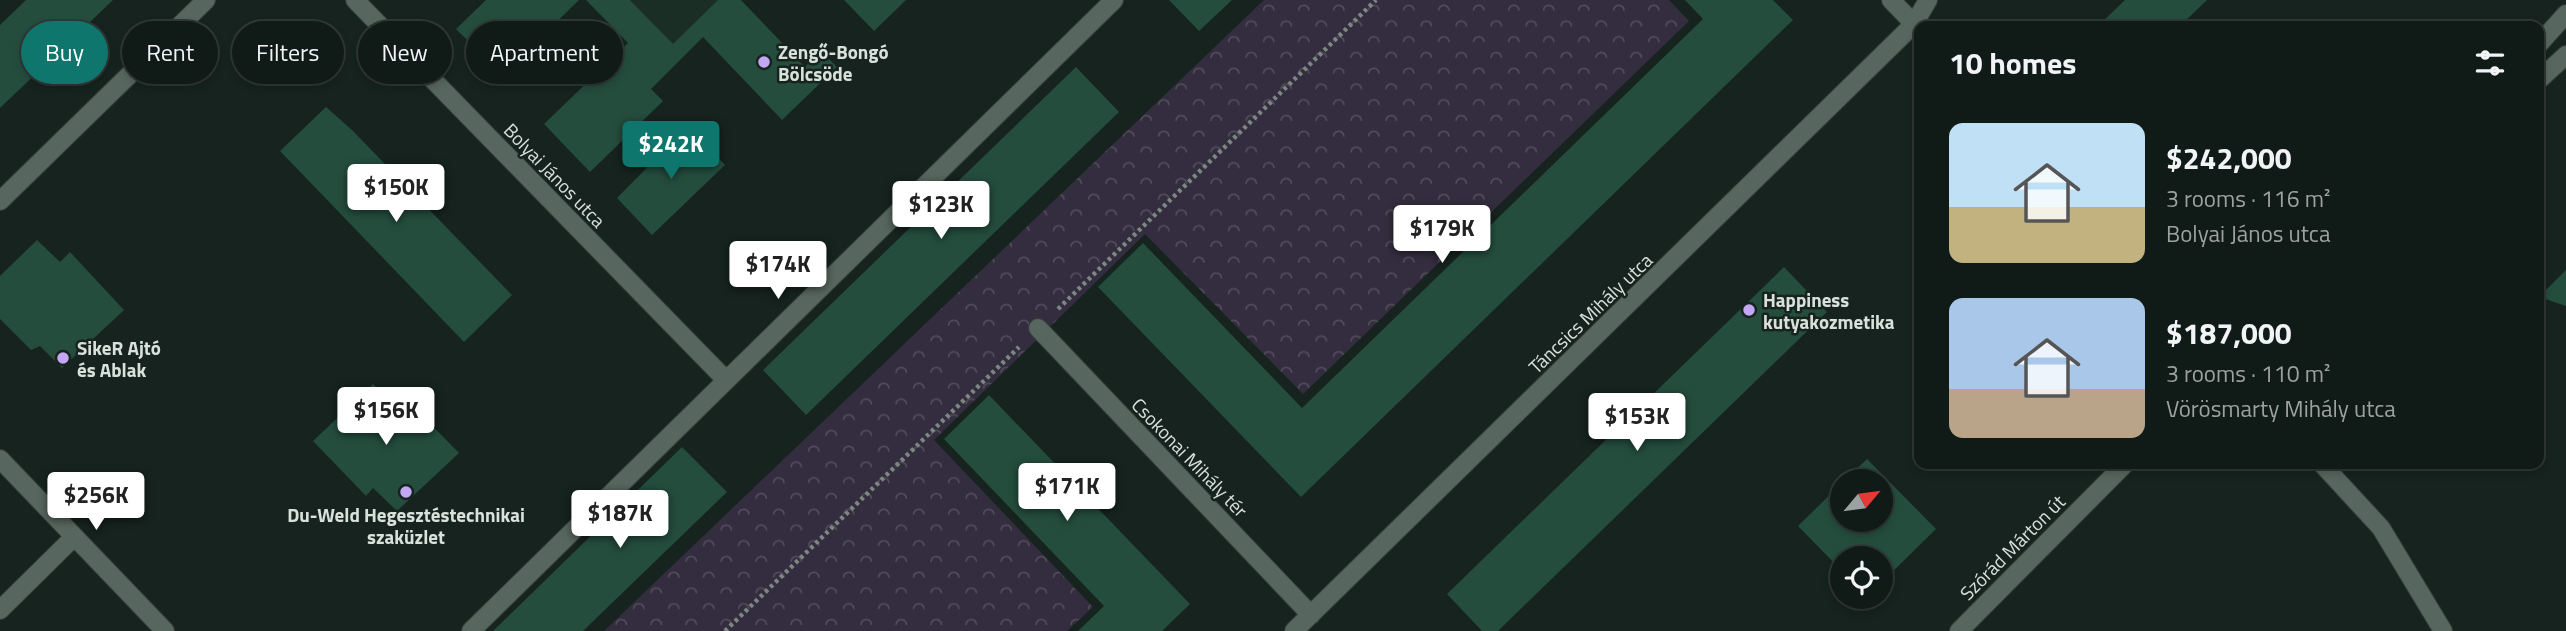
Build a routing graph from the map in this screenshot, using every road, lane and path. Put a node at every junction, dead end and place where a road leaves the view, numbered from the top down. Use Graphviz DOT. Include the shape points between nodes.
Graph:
graph roads {
  1 [pos="206,0"];
  2 [pos="355,0"];
  3 [pos="1114,0"];
  4 [pos="1891,0"];
  5 [pos="1928,0"];
  6 [pos="2566,14"];
  7 [pos="1919,21"];
  8 [pos="1914,24"];
  9 [pos="1914,30"];
  10 [pos="2544,38"];
  11 [pos="2566,55"];
  12 [pos="2544,75"];
  13 [pos="0,201"];
  14 [pos="1038,328"];
  15 [pos="725,379"];
  16 [pos="0,459"];
  17 [pos="2120,469"];
  18 [pos="2327,469"];
  19 [pos="74,537"];
  20 [pos="0,610"];
  21 [pos="1311,615"];
  22 [pos="165,631"];
  23 [pos="471,631"];
  24 [pos="1294,631"];
  25 [pos="1959,631"];
  26 [pos="2443,631"];
  1 -- 13 [label="street"];
  2 -- 15 [label="street, Bolyai János utca"];
  3 -- 15 [label="street"];
  4 -- 8 [label="street"];
  5 -- 7 [label="street, Táncsics Mihály utca"];
  6 -- 10 [label="street"];
  9 -- 21 [label="street, Táncsics Mihály utca"];
  11 -- 12 [label="street"];
  14 -- 21 [label="street, Csokonai Mihály tér"];
  15 -- 23 [label="street"];
  16 -- 19 [label="street"];
  17 -- 25 [label="street, Szórád Márton út"];
  18 -- 26 [label="street" via="2381,528"];
  19 -- 20 [label="street"];
  19 -- 22 [label="street"];
  21 -- 24 [label="street, Táncsics Mihály utca"];
}
